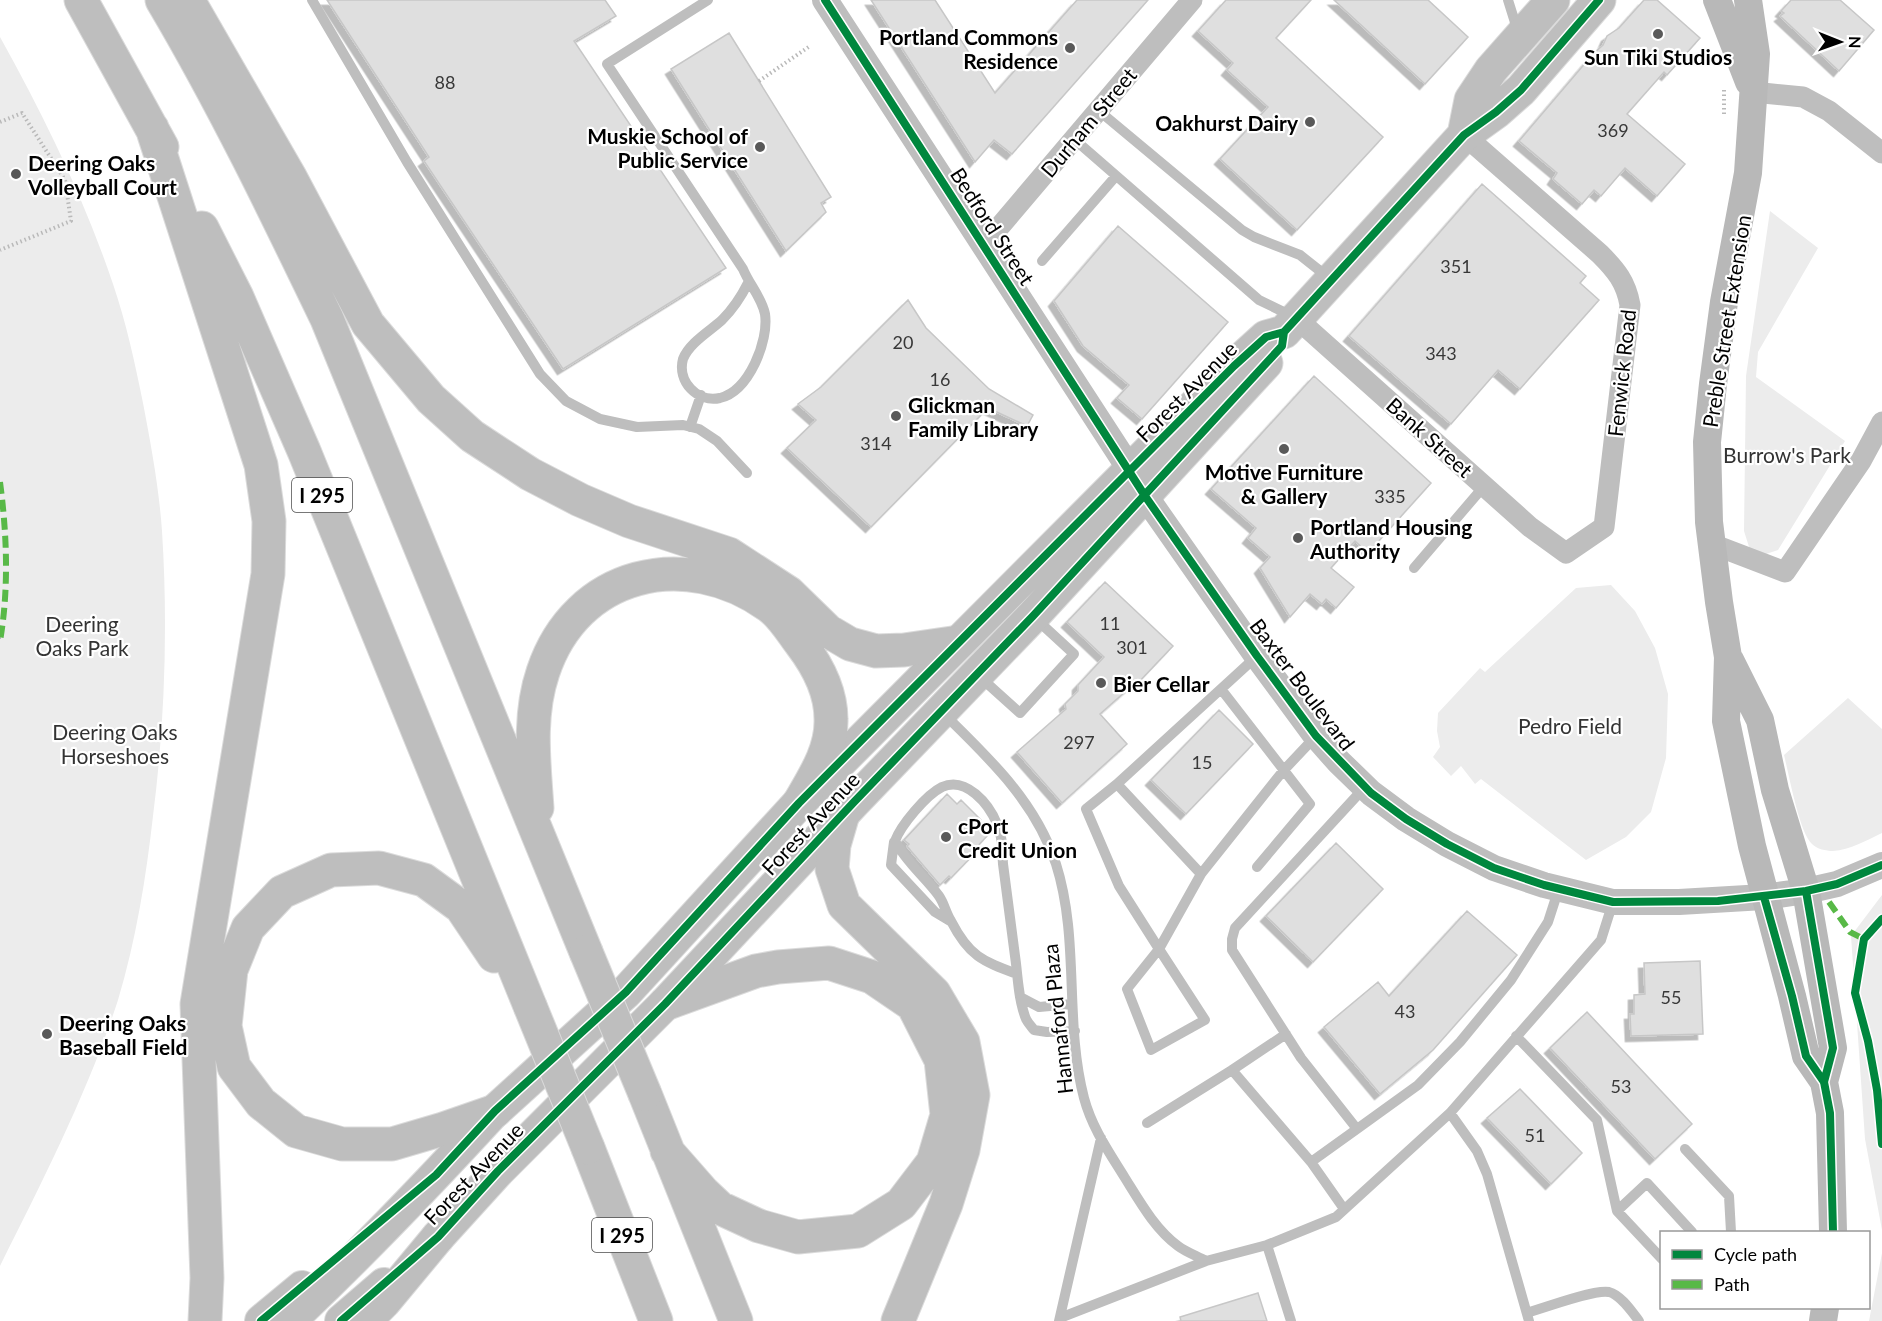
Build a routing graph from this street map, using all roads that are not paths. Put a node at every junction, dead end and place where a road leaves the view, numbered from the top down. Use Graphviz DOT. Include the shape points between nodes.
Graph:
graph roads {
  1 [pos="81,0"];
  2 [pos="162,0"];
  3 [pos="188,0"];
  4 [pos="312,0"];
  5 [pos="708,0"];
  6 [pos="825,0"];
  7 [pos="1192,0"];
  8 [pos="1508,0"];
  9 [pos="1553,0"];
  10 [pos="1599,0"];
  11 [pos="1717,0"];
  12 [pos="1748,0"];
  13 [pos="1520,38"];
  14 [pos="1753,92"];
  15 [pos="1098,110"];
  16 [pos="152,128"];
  17 [pos="1464,135"];
  18 [pos="1074,139"];
  19 [pos="1882,153"];
  20 [pos="1116,176"];
  21 [pos="984,245"];
  22 [pos="1042,261"];
  23 [pos="1332,280"];
  24 [pos="748,283"];
  25 [pos="1290,325"];
  26 [pos="702,395"];
  27 [pos="1882,422"];
  28 [pos="690,427"];
  29 [pos="747,473"];
  30 [pos="1138,484"];
  31 [pos="1485,485"];
  32 [pos="1712,544"];
  33 [pos="1566,553"];
  34 [pos="1414,568"];
  35 [pos="1033,616"];
  36 [pos="959,642"];
  37 [pos="1257,656"];
  38 [pos="1728,657"];
  39 [pos="977,675"];
  40 [pos="1221,689"];
  41 [pos="942,712"];
  42 [pos="1316,736"];
  43 [pos="1283,771"];
  44 [pos="1116,784"];
  45 [pos="1364,787"];
  46 [pos="799,803"];
  47 [pos="843,814"];
  48 [pos="540,840"];
  49 [pos="895,841"];
  50 [pos="1882,865"];
  51 [pos="1257,867"];
  52 [pos="1201,874"];
  53 [pos="1559,888"];
  54 [pos="1806,891"];
  55 [pos="1764,897"];
  56 [pos="1613,902"];
  57 [pos="950,921"];
  58 [pos="1159,949"];
  59 [pos="1017,974"];
  60 [pos="1020,997"];
  61 [pos="665,1004"];
  62 [pos="1072,1004"];
  63 [pos="530,1006"];
  64 [pos="1075,1031"];
  65 [pos="1286,1034"];
  66 [pos="1516,1036"];
  67 [pos="1232,1070"];
  68 [pos="1824,1082"];
  69 [pos="495,1111"];
  70 [pos="1450,1113"];
  71 [pos="1147,1124"];
  72 [pos="1357,1129"];
  73 [pos="1101,1138"];
  74 [pos="1685,1149"];
  75 [pos="667,1151"];
  76 [pos="1311,1162"];
  77 [pos="436,1175"];
  78 [pos="1344,1209"];
  79 [pos="1617,1211"];
  80 [pos="1690,1231"];
  81 [pos="1731,1231"];
  82 [pos="1833,1231"];
  83 [pos="438,1237"];
  84 [pos="1268,1245"];
  85 [pos="1660,1256"];
  86 [pos="1206,1261"];
  87 [pos="1528,1317"];
  88 [pos="1060,1320"];
  89 [pos="205,1321"];
  90 [pos="261,1321"];
  91 [pos="290,1321"];
  92 [pos="341,1321"];
  93 [pos="364,1321"];
  94 [pos="656,1321"];
  95 [pos="736,1321"];
  96 [pos="898,1321"];
  97 [pos="1291,1321"];
  98 [pos="1639,1321"];
  1 -- 16 [label="highway, I 295"];
  2 -- 48 [label="highway" via="327,319"];
  3 -- 36 [label="highway" via="290,177 368,324 431,399 472,436 530,474 580,500 729,554 789,592 828,631 850,644 876,651"];
  4 -- 28 [label="lane" via="407,162 540,374 566,401 600,419 638,427"];
  5 -- 24 [label="lane" via="607,64"];
  6 -- 21 [label="street, Bedford Street"];
  7 -- 15 [label="street, Durham Street"];
  8 -- 13 [label="lane"];
  9 -- 13 [label="highway"];
  10 -- 17 [label="highway, Forest Avenue" via="1521,90"];
  11 -- 14 [label="main road, Preble Street Extension"];
  12 -- 14 [label="main road, Preble Street Extension" via="1756,54"];
  13 -- 17 [label="highway" via="1471,100"];
  14 -- 19 [label="street" via="1803,97 1829,111"];
  14 -- 32 [label="main road, Preble Street Extension" via="1748,173 1724,302 1707,442"];
  15 -- 18 [label="street, Durham Street"];
  15 -- 23 [label="lane" via="1242,230 1300,255"];
  16 -- 63 [label="highway, I 295" via="237,297 304,451"];
  16 -- 89 [label="highway" via="261,465 268,521 268,574 197,1004 207,1278"];
  17 -- 23 [label="highway, Forest Avenue"];
  17 -- 33 [label="street, Fenwick Road" via="1600,254 1628,290 1630,305 1604,527"];
  18 -- 20 [label="lane"];
  18 -- 21 [label="street, Durham Street"];
  20 -- 22 [label="lane"];
  20 -- 25 [label="lane"];
  21 -- 30 [label="street, Bedford Street"];
  23 -- 25 [label="highway, Forest Avenue"];
  24 -- 26 [label="lane" via="739,302 690,347 683,359 682,373 687,385"];
  24 -- 26 [label="lane" via="765,315 758,360 733,391 720,398"];
  25 -- 30 [label="highway, Forest Avenue" via="1266,338 1234,366"];
  25 -- 31 [label="street, Bank Street"];
  26 -- 28 [label="lane"];
  27 -- 32 [label="street" via="1785,572"];
  28 -- 29 [label="lane" via="717,441"];
  30 -- 35 [label="highway, Forest Avenue"];
  30 -- 36 [label="highway, Forest Avenue"];
  30 -- 37 [label="street, Baxter Boulevard"];
  31 -- 33 [label="street, Bank Street" via="1530,527"];
  31 -- 34 [label="lane"];
  32 -- 38 [label="main road, Preble Street Extension"];
  35 -- 39 [label="highway, Forest Avenue"];
  35 -- 39 [label="lane" via="1074,654 1020,712"];
  36 -- 46 [label="highway, Forest Avenue"];
  37 -- 40 [label="lane"];
  37 -- 42 [label="street, Baxter Boulevard"];
  38 -- 54 [label="main road, Preble Street Extension" via="1760,720 1775,790"];
  38 -- 55 [label="main road, Preble Street Extension" via="1726,721"];
  39 -- 41 [label="highway, Forest Avenue"];
  40 -- 43 [label="lane"];
  40 -- 44 [label="lane"];
  41 -- 47 [label="highway, Forest Avenue"];
  41 -- 62 [label="lane, Hannaford Plaza" via="1002,772 1044,832 1064,897"];
  42 -- 43 [label="lane"];
  42 -- 45 [label="street, Baxter Boulevard"];
  43 -- 51 [label="lane" via="1310,804"];
  43 -- 52 [label="lane"];
  44 -- 52 [label="lane"];
  44 -- 58 [label="lane" via="1086,809 1119,886"];
  45 -- 53 [label="street, Baxter Boulevard" via="1406,819 1494,868"];
  45 -- 65 [label="lane" via="1235,928 1232,950"];
  46 -- 48 [label="highway" via="825,754 831,718 824,681 809,654 771,607 747,592 693,575 640,578 610,589 587,604 553,647 543,673 536,699 533,754"];
  46 -- 69 [label="highway, Forest Avenue" via="627,992"];
  47 -- 61 [label="highway, Forest Avenue"];
  47 -- 96 [label="highway" via="832,869 844,905 934,993 963,1042 973,1095 963,1150 946,1204"];
  48 -- 75 [label="highway, bridge"];
  49 -- 57 [label="lane" via="940,897"];
  49 -- 57 [label="lane" via="891,865 935,912"];
  49 -- 59 [label="lane" via="899,830 935,791 946,786 959,784 971,790 989,808 1002,841"];
  50 -- 54 [label="street, Baxter Boulevard" via="1837,884"];
  52 -- 58 [label="lane"];
  53 -- 56 [label="street, Baxter Boulevard"];
  53 -- 72 [label="lane" via="1548,922 1511,980 1460,1042 1418,1084"];
  54 -- 55 [label="street, Baxter Boulevard"];
  54 -- 68 [label="main road, Preble Street Extension" via="1833,1048"];
  55 -- 56 [label="street, Baxter Boulevard"];
  55 -- 68 [label="main road, Preble Street Extension" via="1806,1056"];
  56 -- 66 [label="lane" via="1600,940"];
  57 -- 59 [label="lane" via="964,945 980,959"];
  58 -- 58 [label="lane" via="1205,1020 1151,1050 1127,990"];
  59 -- 60 [label="lane"];
  60 -- 62 [label="lane" via="1039,1008"];
  60 -- 64 [label="lane" via="1034,1030"];
  61 -- 75 [label="highway" via="756,970 829,963 872,977 913,1005 942,1060 947,1115 933,1162 900,1204 858,1231 798,1237 759,1226 720,1208"];
  61 -- 83 [label="highway, Forest Avenue" via="498,1171"];
  62 -- 64 [label="lane, Hannaford Plaza"];
  63 -- 69 [label="highway" via="461,907 424,880 379,868 331,870 282,892 248,928 231,970 225,1026 234,1067 261,1103 296,1131 342,1144 392,1144"];
  63 -- 94 [label="highway, I 295, bridge"];
  64 -- 73 [label="lane, Hannaford Plaza" via="1084,1097"];
  65 -- 67 [label="lane"];
  65 -- 72 [label="lane"];
  66 -- 70 [label="lane"];
  66 -- 79 [label="lane" via="1597,1120"];
  67 -- 71 [label="lane"];
  67 -- 76 [label="lane"];
  68 -- 82 [label="main road, Preble Street Extension" via="1830,1113"];
  69 -- 77 [label="main road, Forest Avenue"];
  70 -- 78 [label="lane"];
  70 -- 87 [label="lane" via="1477,1151 1487,1174"];
  72 -- 76 [label="lane"];
  73 -- 86 [label="lane, Hannaford Plaza" via="1146,1213 1178,1246"];
  73 -- 88 [label="lane"];
  74 -- 81 [label="lane" via="1729,1196"];
  75 -- 95 [label="highway"];
  76 -- 78 [label="lane"];
  77 -- 90 [label="main road"];
  77 -- 91 [label="main road, Forest Avenue"];
  78 -- 84 [label="lane" via="1336,1217"];
  79 -- 80 [label="lane" via="1647,1183"];
  79 -- 85 [label="lane"];
  83 -- 92 [label="main road, Forest Avenue"];
  83 -- 93 [label="highway"];
  84 -- 86 [label="lane"];
  84 -- 97 [label="lane"];
  86 -- 88 [label="lane"];
  87 -- 98 [label="lane" via="1608,1292 1618,1297"];
}
